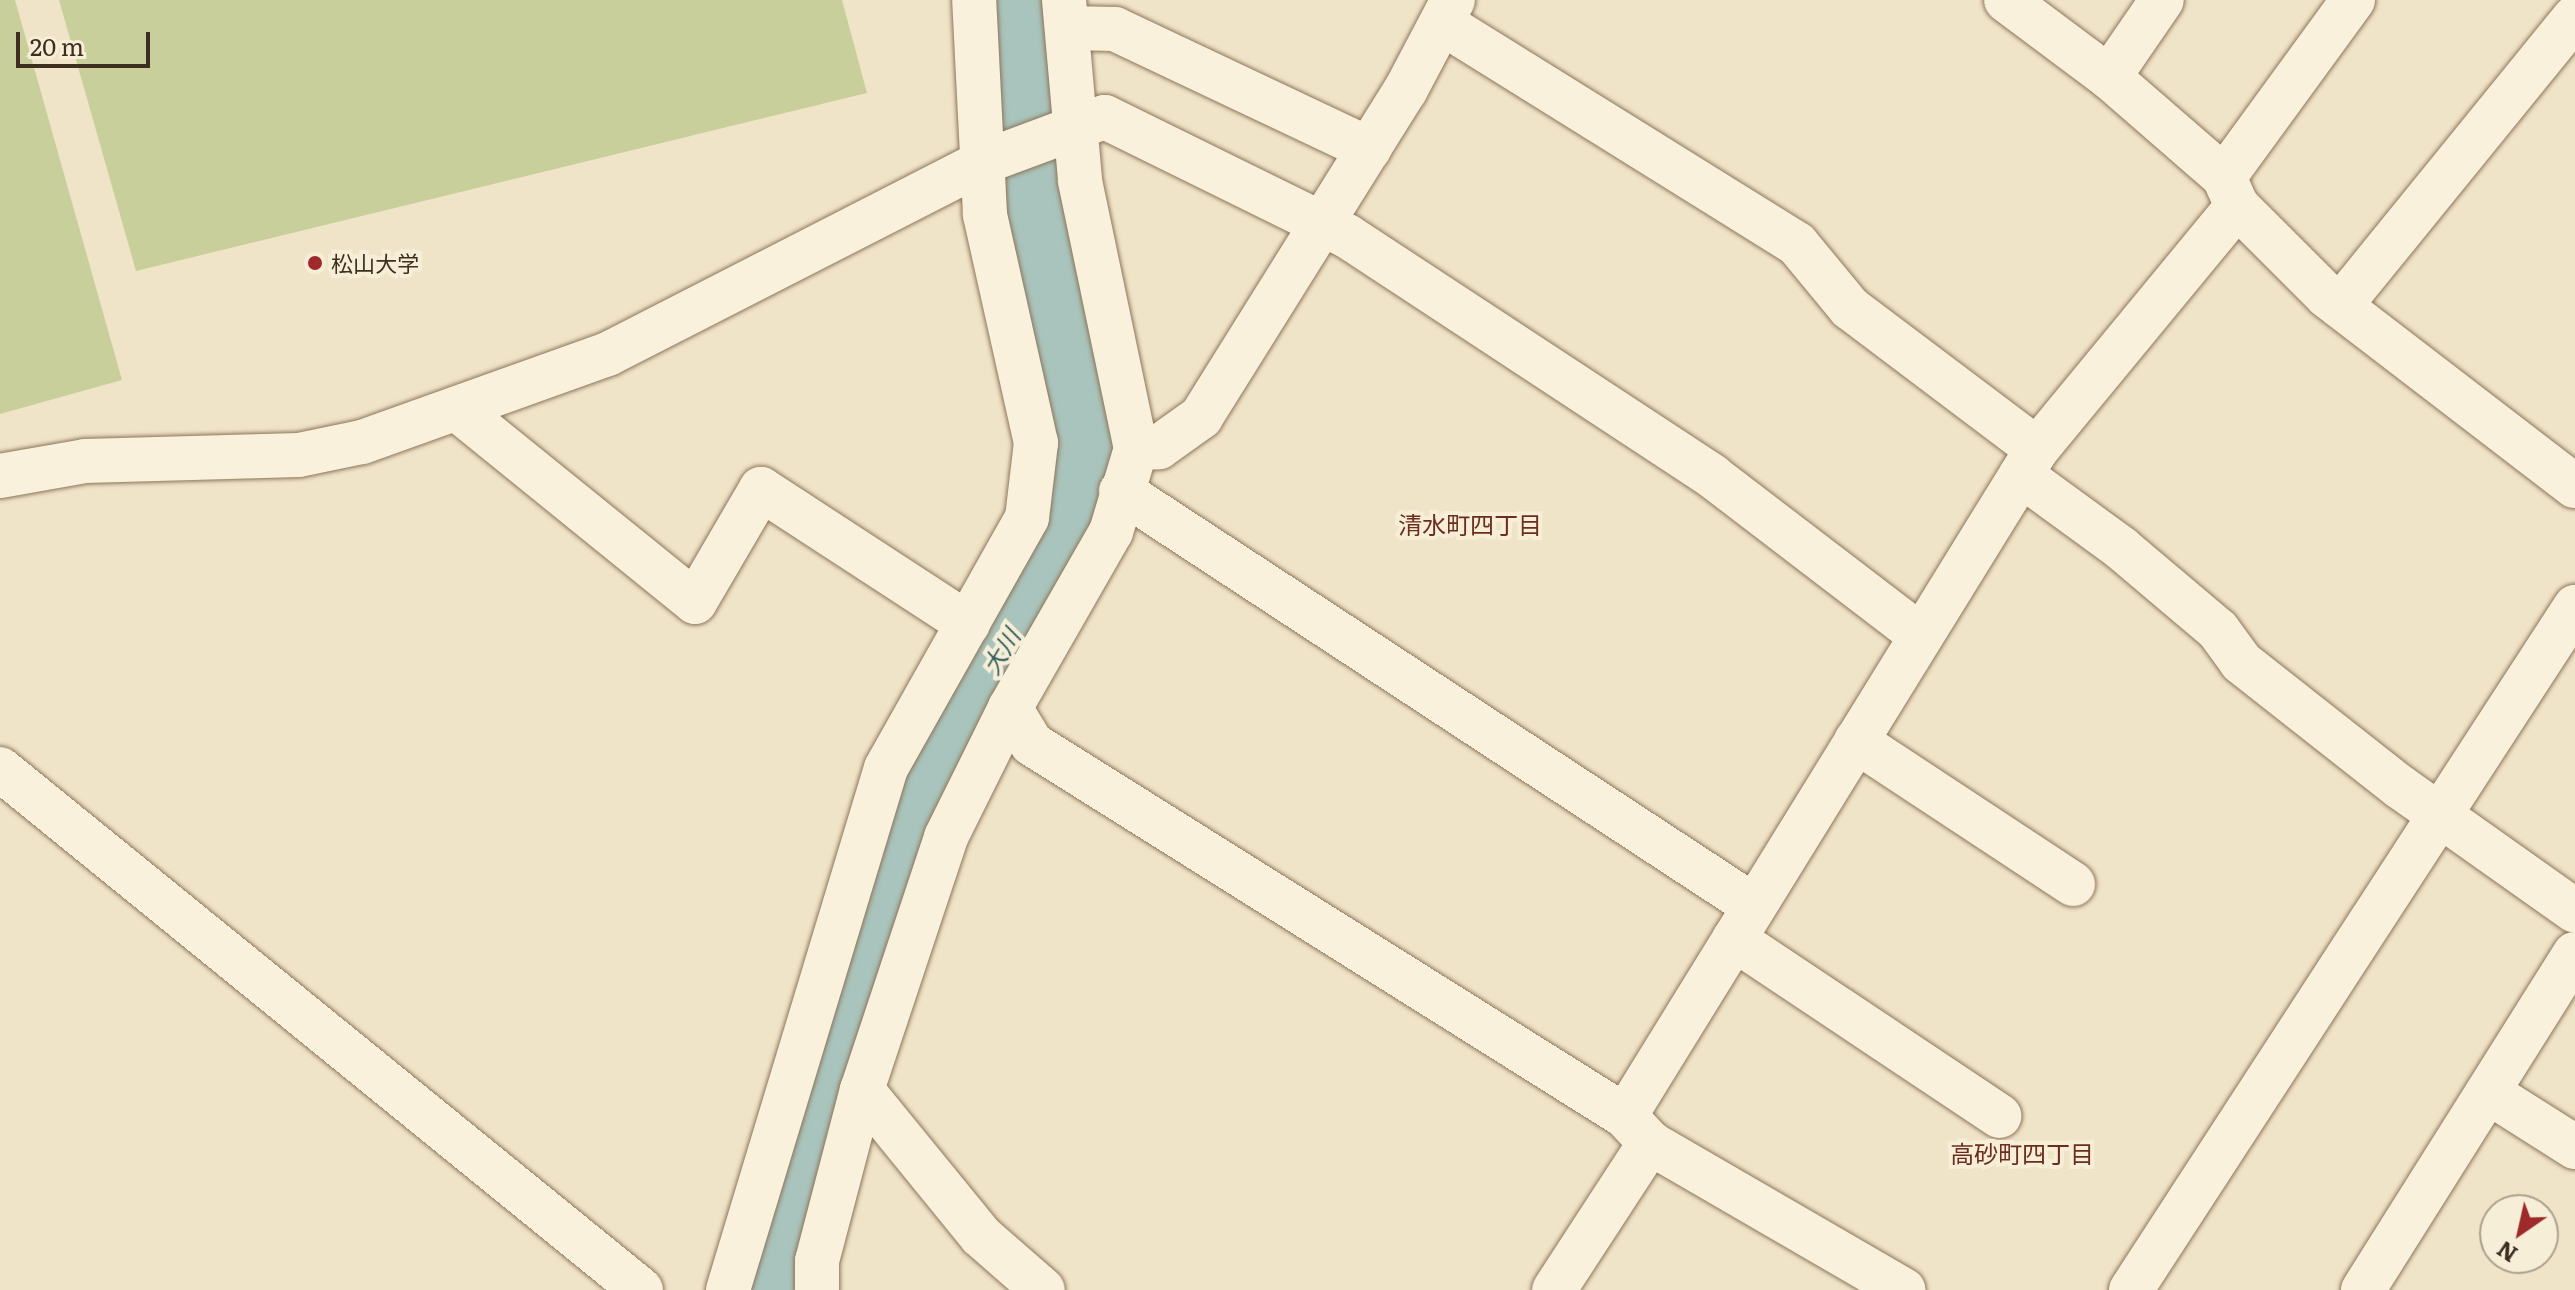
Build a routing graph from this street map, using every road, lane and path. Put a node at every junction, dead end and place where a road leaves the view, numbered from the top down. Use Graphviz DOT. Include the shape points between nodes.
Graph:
graph roads {
  1 [pos="974,0"];
  2 [pos="2006,0"];
  3 [pos="2162,0"];
  4 [pos="2353,0"];
  5 [pos="1447,12"];
  6 [pos="1067,14"];
  7 [pos="2575,17"];
  8 [pos="2109,77"];
  9 [pos="1061,128"];
  10 [pos="1369,149"];
  11 [pos="987,160"];
  12 [pos="2230,192"];
  13 [pos="1323,225"];
  14 [pos="2340,306"];
  15 [pos="458,410"];
  16 [pos="1136,448"];
  17 [pos="2029,462"];
  18 [pos="0,476"];
  19 [pos="2575,486"];
  20 [pos="1121,491"];
  21 [pos="2575,607"];
  22 [pos="968,624"];
  23 [pos="1921,636"];
  24 [pos="1010,708"];
  25 [pos="1856,741"];
  26 [pos="0,769"];
  27 [pos="2438,810"];
  28 [pos="2073,884"];
  29 [pos="2575,911"];
  30 [pos="1744,922"];
  31 [pos="2575,954"];
  32 [pos="862,1090"];
  33 [pos="2488,1092"];
  34 [pos="1999,1116"];
  35 [pos="1638,1130"];
  36 [pos="2575,1147"];
  37 [pos="1557,1289"];
  38 [pos="641,1290"];
  39 [pos="728,1290"];
  40 [pos="817,1290"];
  41 [pos="1043,1290"];
  42 [pos="1904,1290"];
  43 [pos="2131,1290"];
  44 [pos="2363,1290"];
  1 -- 11 [label="street"];
  2 -- 8 [label="street"];
  3 -- 8 [label="street"];
  4 -- 12 [label="street"];
  5 -- 10 [label="street"];
  5 -- 17 [label="street" via="1797,244 1850,308"];
  6 -- 9 [label="street"];
  6 -- 10 [label="street" via="1115,29"];
  7 -- 14 [label="street"];
  8 -- 12 [label="street"];
  9 -- 11 [label="street"];
  9 -- 13 [label="street" via="1105,117"];
  9 -- 16 [label="street"];
  10 -- 13 [label="street"];
  11 -- 15 [label="street" via="717,304"];
  11 -- 22 [label="street" via="987,229 1036,443 1027,518"];
  12 -- 14 [label="street"];
  12 -- 17 [label="street"];
  13 -- 16 [label="street" via="1201,417 1159,447"];
  13 -- 23 [label="street" via="1712,476"];
  14 -- 19 [label="street"];
  15 -- 18 [label="street" via="299,455 85,461"];
  15 -- 22 [label="street" via="695,602 761,489"];
  16 -- 20 [label="street"];
  17 -- 23 [label="street"];
  17 -- 27 [label="street" via="2218,630 2241,662"];
  20 -- 24 [label="street" via="1111,532"];
  20 -- 30 [label="street"];
  21 -- 27 [label="street"];
  22 -- 39 [label="street" via="886,768"];
  23 -- 25 [label="street"];
  24 -- 32 [label="street" via="946,837"];
  24 -- 35 [label="street" via="1032,744"];
  25 -- 28 [label="street"];
  25 -- 30 [label="street"];
  26 -- 38 [label="street"];
  27 -- 29 [label="street"];
  27 -- 43 [label="street"];
  30 -- 34 [label="street"];
  30 -- 35 [label="street"];
  31 -- 33 [label="street"];
  32 -- 40 [label="street" via="817,1261"];
  32 -- 41 [label="street" via="981,1236"];
  33 -- 36 [label="street"];
  33 -- 44 [label="street"];
  35 -- 37 [label="street"];
  35 -- 42 [label="street"];
}
